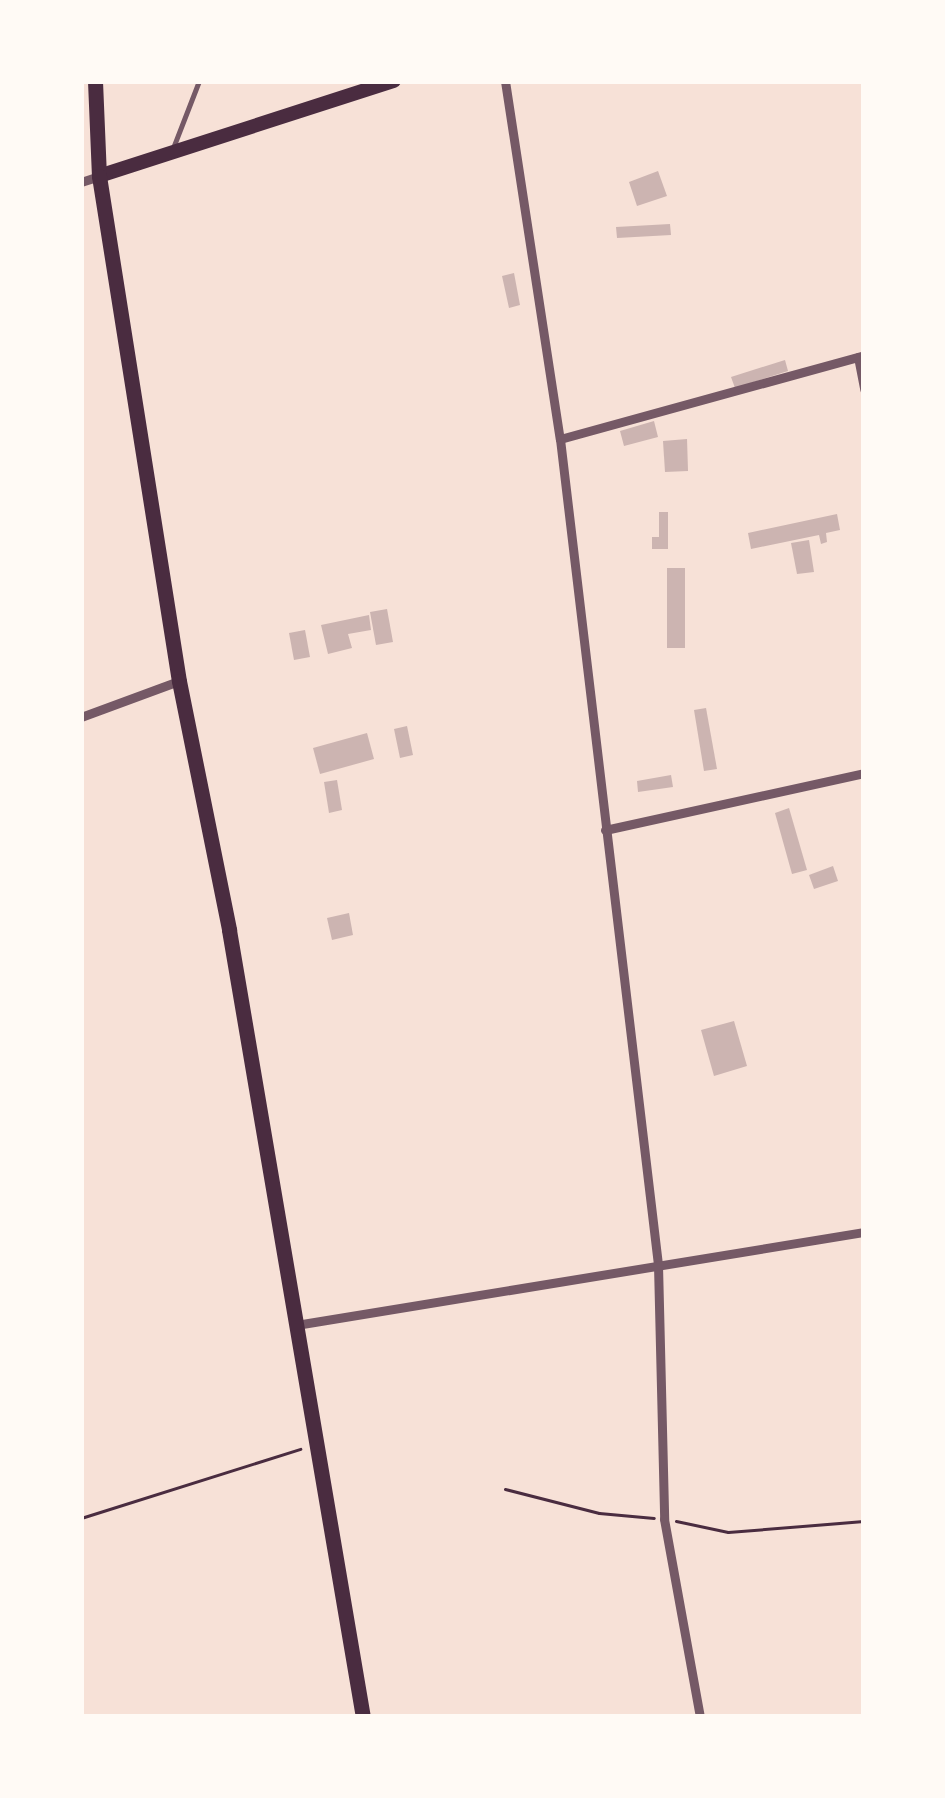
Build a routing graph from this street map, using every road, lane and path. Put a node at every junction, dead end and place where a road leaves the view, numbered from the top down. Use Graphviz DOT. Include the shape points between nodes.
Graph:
graph roads {
  1 [pos="94,81"];
  2 [pos="200,81"];
  3 [pos="394,81"];
  4 [pos="505,81"];
  5 [pos="171,154"];
  6 [pos="100,176"];
  7 [pos="81,182"];
  8 [pos="861,356"];
  9 [pos="864,389"];
  10 [pos="560,439"];
  11 [pos="179,681"];
  12 [pos="81,717"];
  13 [pos="864,773"];
  14 [pos="605,830"];
  15 [pos="864,1232"];
  16 [pos="658,1265"];
  17 [pos="296,1324"];
  18 [pos="319,1444"];
  19 [pos="505,1489"];
  20 [pos="81,1519"];
  21 [pos="664,1519"];
  22 [pos="864,1524"];
  23 [pos="363,1717"];
  24 [pos="700,1717"];
  1 -- 6 [label="highway"];
  2 -- 5 [label="lane"];
  3 -- 5 [label="main road"];
  4 -- 10 [label="street"];
  5 -- 6 [label="main road"];
  6 -- 7 [label="street"];
  6 -- 11 [label="highway"];
  8 -- 9 [label="street"];
  8 -- 10 [label="street"];
  10 -- 14 [label="street"];
  11 -- 12 [label="street"];
  11 -- 17 [label="highway"];
  13 -- 14 [label="street"];
  14 -- 16 [label="street"];
  15 -- 16 [label="street"];
  16 -- 17 [label="street"];
  16 -- 21 [label="street"];
  17 -- 18 [label="highway"];
  18 -- 20 [label="path"];
  18 -- 23 [label="highway"];
  19 -- 21 [label="path" via="599,1513"];
  21 -- 22 [label="path" via="728,1532"];
  21 -- 24 [label="street"];
}
